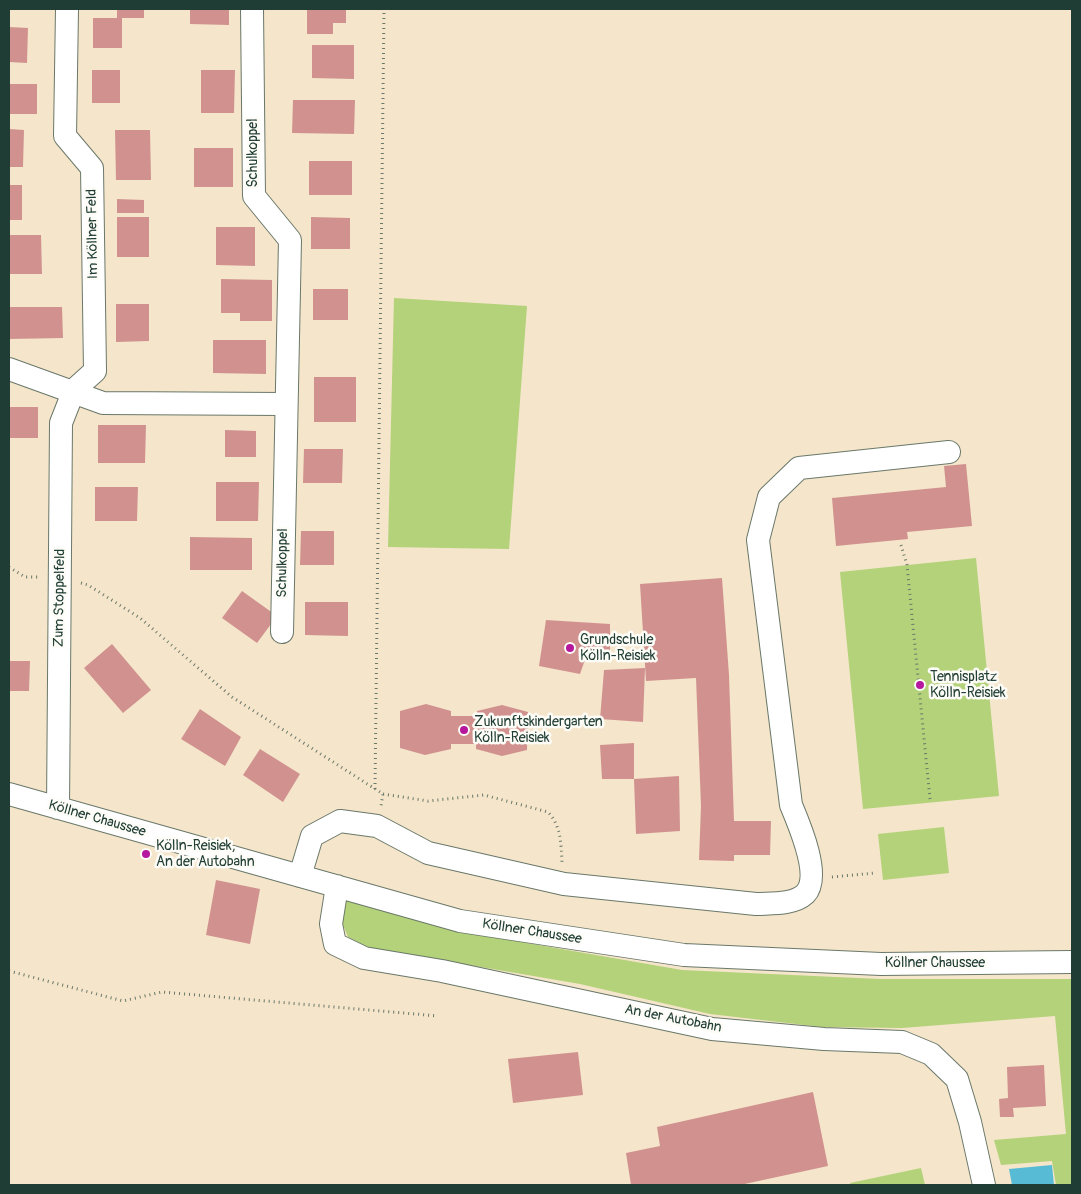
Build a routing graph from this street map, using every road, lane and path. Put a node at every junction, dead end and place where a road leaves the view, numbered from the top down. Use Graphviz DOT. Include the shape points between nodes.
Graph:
graph roads {
  1 [pos="67,9"];
  2 [pos="252,9"];
  3 [pos="384,9"];
  4 [pos="9,369"];
  5 [pos="74,390"];
  6 [pos="285,404"];
  7 [pos="949,452"];
  8 [pos="901,545"];
  9 [pos="9,567"];
  10 [pos="60,578"];
  11 [pos="282,632"];
  12 [pos="375,789"];
  13 [pos="9,794"];
  14 [pos="383,794"];
  15 [pos="930,799"];
  16 [pos="58,808"];
  17 [pos="377,826"];
  18 [pos="875,873"];
  19 [pos="300,876"];
  20 [pos="812,879"];
  21 [pos="564,884"];
  22 [pos="336,886"];
  23 [pos="1072,962"];
  24 [pos="9,971"];
  25 [pos="438,1016"];
  26 [pos="984,1185"];
  1 -- 5 [label="street, Im Köllner Feld" via="65,136 92,168 95,371"];
  2 -- 6 [label="street, Schulkoppel" via="254,196 290,240"];
  3 -- 12 [label="path"];
  4 -- 5 [label="street"];
  5 -- 6 [label="street" via="103,402"];
  5 -- 10 [label="street, Zum Stoppelfeld" via="61,423"];
  6 -- 11 [label="street, Schulkoppel"];
  7 -- 20 [label="street" via="799,468 769,497 758,540 791,805 805,839"];
  8 -- 15 [label="path" via="907,565"];
  9 -- 10 [label="path" via="25,577"];
  10 -- 12 [label="path" via="88,585 140,618 232,697"];
  10 -- 16 [label="street, Zum Stoppelfeld"];
  12 -- 14 [label="path"];
  13 -- 16 [label="street, Köllner Chaussee"];
  14 -- 17 [label="path"];
  14 -- 21 [label="path" via="428,801 484,795 548,812 555,820 561,839"];
  16 -- 19 [label="street, Köllner Chaussee"];
  17 -- 19 [label="street" via="340,821 312,836"];
  17 -- 21 [label="street" via="428,853"];
  18 -- 20 [label="path"];
  19 -- 22 [label="street, Köllner Chaussee"];
  20 -- 21 [label="street" via="805,894 786,902 756,904"];
  22 -- 23 [label="street, Köllner Chaussee" via="460,921 684,955 881,964"];
  22 -- 26 [label="street, An der Autobahn" via="331,924 335,944 364,958 442,971 712,1028 824,1039 902,1042 931,1054 957,1079"];
  24 -- 25 [label="path" via="123,1001 162,992"];
}
